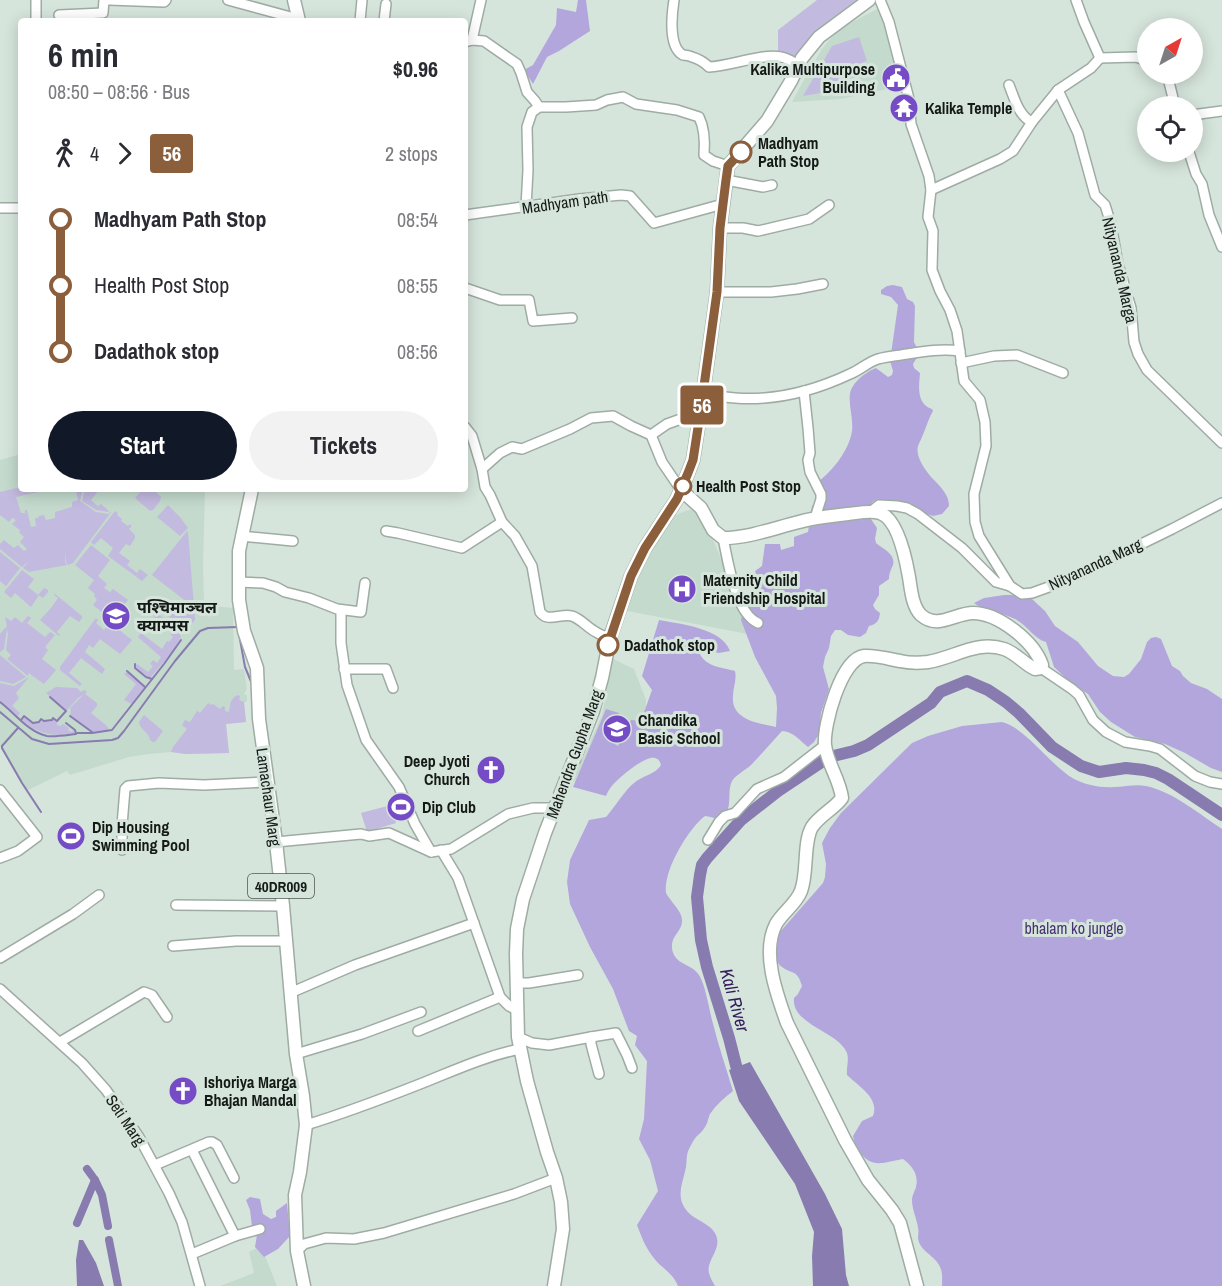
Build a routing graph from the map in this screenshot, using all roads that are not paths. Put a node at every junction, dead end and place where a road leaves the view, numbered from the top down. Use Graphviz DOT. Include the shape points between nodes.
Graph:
graph roads {
  1 [pos="36,0"];
  2 [pos="104,0"];
  3 [pos="109,0"];
  4 [pos="166,0"];
  5 [pos="228,0"];
  6 [pos="294,0"];
  7 [pos="362,0"];
  8 [pos="481,0"];
  9 [pos="675,0"];
  10 [pos="869,0"];
  11 [pos="880,0"];
  12 [pos="1076,0"];
  13 [pos="386,4"];
  14 [pos="59,15"];
  15 [pos="36,18"];
  16 [pos="291,18"];
  17 [pos="298,18"];
  18 [pos="360,18"];
  19 [pos="384,18"];
  20 [pos="468,41"];
  21 [pos="1100,58"];
  22 [pos="1137,59"];
  23 [pos="799,65"];
  24 [pos="1009,85"];
  25 [pos="1058,90"];
  26 [pos="539,107"];
  27 [pos="1222,111"];
  28 [pos="1203,114"];
  29 [pos="1032,122"];
  30 [pos="1192,162"];
  31 [pos="728,166"];
  32 [pos="726,180"];
  33 [pos="772,184"];
  34 [pos="931,190"];
  35 [pos="723,204"];
  36 [pos="829,205"];
  37 [pos="526,207"];
  38 [pos="0,208"];
  39 [pos="18,208"];
  40 [pos="468,215"];
  41 [pos="720,228"];
  42 [pos="1222,247"];
  43 [pos="824,284"];
  44 [pos="468,289"];
  45 [pos="717,292"];
  46 [pos="572,318"];
  47 [pos="960,351"];
  48 [pos="961,363"];
  49 [pos="1063,373"];
  50 [pos="804,390"];
  51 [pos="703,392"];
  52 [pos="701,408"];
  53 [pos="468,431"];
  54 [pos="651,435"];
  55 [pos="1222,443"];
  56 [pos="482,468"];
  57 [pos="681,490"];
  58 [pos="251,492"];
  59 [pos="1222,503"];
  60 [pos="876,512"];
  61 [pos="815,518"];
  62 [pos="502,522"];
  63 [pos="386,531"];
  64 [pos="242,536"];
  65 [pos="723,538"];
  66 [pos="293,541"];
  67 [pos="238,582"];
  68 [pos="365,583"];
  69 [pos="1010,586"];
  70 [pos="341,610"];
  71 [pos="758,623"];
  72 [pos="610,638"];
  73 [pos="1041,668"];
  74 [pos="344,669"];
  75 [pos="393,688"];
  76 [pos="826,749"];
  77 [pos="267,782"];
  78 [pos="1222,784"];
  79 [pos="0,790"];
  80 [pos="555,808"];
  81 [pos="708,840"];
  82 [pos="276,842"];
  83 [pos="122,850"];
  84 [pos="441,850"];
  85 [pos="431,852"];
  86 [pos="0,858"];
  87 [pos="99,895"];
  88 [pos="176,905"];
  89 [pos="283,906"];
  90 [pos="474,923"];
  91 [pos="286,941"];
  92 [pos="173,946"];
  93 [pos="0,958"];
  94 [pos="578,975"];
  95 [pos="517,983"];
  96 [pos="0,989"];
  97 [pos="290,993"];
  98 [pos="500,997"];
  99 [pos="517,1010"];
  100 [pos="422,1012"];
  101 [pos="167,1017"];
  102 [pos="418,1031"];
  103 [pos="591,1037"];
  104 [pos="60,1042"];
  105 [pos="519,1043"];
  106 [pos="296,1054"];
  107 [pos="632,1068"];
  108 [pos="599,1074"];
  109 [pos="306,1125"];
  110 [pos="192,1150"];
  111 [pos="155,1165"];
  112 [pos="234,1178"];
  113 [pos="556,1178"];
  114 [pos="260,1229"];
  115 [pos="235,1236"];
  116 [pos="297,1251"];
  117 [pos="192,1254"];
  118 [pos="200,1286"];
  119 [pos="304,1286"];
  120 [pos="554,1286"];
  121 [pos="917,1286"];
  1 -- 15 [label="street"];
  2 -- 14 [label="street" via="104,13"];
  3 -- 4 [label="street"];
  5 -- 16 [label="street"];
  6 -- 17 [label="main road"];
  7 -- 18 [label="street"];
  8 -- 20 [label="street"];
  9 -- 23 [label="street" via="673,36 684,55 709,67 770,56"];
  10 -- 23 [label="main road" via="819,37"];
  11 -- 34 [label="street"];
  12 -- 21 [label="street"];
  13 -- 19 [label="street"];
  20 -- 26 [label="street" via="484,41 516,64 527,92"];
  21 -- 22 [label="street"];
  21 -- 25 [label="street" via="1092,68"];
  23 -- 31 [label="main road" via="768,121"];
  24 -- 29 [label="street" via="1021,112"];
  25 -- 29 [label="street"];
  25 -- 55 [label="street, Nityananda Marga" via="1078,133 1095,195 1108,214 1138,354 1147,370"];
  26 -- 31 [label="street" via="596,105 623,97 636,104 690,114 702,123 704,155"];
  26 -- 37 [label="street" via="529,117 526,137"];
  27 -- 28 [label="street"];
  29 -- 34 [label="street" via="1013,151"];
  30 -- 42 [label="street"];
  31 -- 32 [label="main road, Mahendra Gupha Marg"];
  32 -- 33 [label="street" via="763,187"];
  32 -- 35 [label="main road, Mahendra Gupha Marg"];
  34 -- 47 [label="street" via="928,217 933,231 932,270 950,310"];
  35 -- 37 [label="street, Madhyam path" via="654,223 630,196"];
  35 -- 41 [label="main road, Mahendra Gupha Marg"];
  36 -- 41 [label="street" via="809,219 758,231"];
  37 -- 40 [label="street, Madhyam path"];
  38 -- 39 [label="street"];
  41 -- 45 [label="main road, Mahendra Gupha Marg"];
  43 -- 45 [label="street" via="771,292"];
  44 -- 46 [label="street" via="500,300 529,300 533,321"];
  45 -- 51 [label="main road, Mahendra Gupha Marg"];
  47 -- 48 [label="street"];
  47 -- 50 [label="street" via="879,358 852,373"];
  48 -- 49 [label="street" via="1017,355"];
  48 -- 69 [label="street" via="964,381 980,400 985,422 986,446 974,494 975,522 979,536"];
  50 -- 51 [label="street" via="750,399"];
  50 -- 61 [label="street" via="808,460 821,494"];
  51 -- 52 [label="main road, Mahendra Gupha Marg"];
  52 -- 54 [label="street"];
  52 -- 57 [label="main road, Mahendra Gupha Marg" via="693,460"];
  53 -- 56 [label="street"];
  54 -- 56 [label="street" via="613,416 591,418 522,449 512,447"];
  54 -- 57 [label="street" via="662,462"];
  56 -- 62 [label="street" via="485,488"];
  57 -- 65 [label="main road" via="701,508 713,530"];
  57 -- 72 [label="main road, Mahendra Gupha Marg" via="631,576"];
  58 -- 64 [label="main road, Lamachaur Marg / 40DR009"];
  59 -- 69 [label="street, Nityananda Marg" via="1057,584 1022,594"];
  60 -- 61 [label="main road"];
  60 -- 69 [label="street" via="874,509 882,505 907,508 918,514 962,548 996,582"];
  60 -- 73 [label="main road" via="887,517 894,527 914,603 922,616 938,621 971,613 992,617 1025,640 1038,656"];
  61 -- 65 [label="main road" via="757,534"];
  62 -- 63 [label="street" via="462,548"];
  62 -- 72 [label="street" via="532,566 543,616 573,616"];
  64 -- 66 [label="street"];
  64 -- 67 [label="main road, Lamachaur Marg / 40DR009"];
  65 -- 71 [label="street" via="741,602 749,617"];
  67 -- 70 [label="street" via="276,586"];
  67 -- 77 [label="main road, Lamachaur Marg / 40DR009" via="242,622 257,668"];
  68 -- 70 [label="street" via="361,612"];
  70 -- 74 [label="street"];
  72 -- 80 [label="main road, Mahendra Gupha Marg" via="593,711"];
  73 -- 76 [label="main road" via="1031,668 1012,653 996,647 977,648 928,662 860,657 851,663 842,679 830,713"];
  73 -- 78 [label="street" via="1079,695 1093,720 1106,732 1125,742 1160,749 1195,776"];
  74 -- 75 [label="street" via="386,669"];
  74 -- 85 [label="street" via="366,740 399,787"];
  76 -- 81 [label="street" via="784,777 757,789 735,813 719,822"];
  76 -- 121 [label="main road" via="841,800 810,832 802,890 772,933 772,976 787,1023 845,1140 900,1223"];
  77 -- 82 [label="main road, Lamachaur Marg / 40DR009"];
  77 -- 83 [label="street" via="128,786 123,807"];
  79 -- 86 [label="street" via="37,837"];
  80 -- 84 [label="street" via="508,814 451,849"];
  80 -- 95 [label="main road, Mahendra Gupha Marg" via="517,929"];
  82 -- 85 [label="street" via="389,833"];
  82 -- 89 [label="main road, Lamachaur Marg / 40DR009"];
  84 -- 85 [label="street"];
  84 -- 90 [label="street" via="458,878"];
  87 -- 93 [label="street"];
  88 -- 89 [label="street"];
  89 -- 91 [label="main road, Lamachaur Marg / 40DR009"];
  90 -- 97 [label="street" via="355,965"];
  90 -- 98 [label="street"];
  91 -- 92 [label="street"];
  91 -- 97 [label="main road, Lamachaur Marg / 40DR009"];
  94 -- 95 [label="street"];
  95 -- 99 [label="main road, Mahendra Gupha Marg"];
  96 -- 104 [label="street, Seti Marg"];
  97 -- 106 [label="main road, Lamachaur Marg / 40DR009"];
  98 -- 99 [label="street"];
  98 -- 102 [label="street"];
  99 -- 105 [label="main road, Mahendra Gupha Marg"];
  100 -- 106 [label="street"];
  101 -- 104 [label="street" via="152,995 144,992"];
  103 -- 105 [label="street" via="549,1045"];
  103 -- 107 [label="street" via="616,1033"];
  103 -- 108 [label="street"];
  104 -- 111 [label="street, Seti Marg" via="106,1090"];
  105 -- 109 [label="street"];
  105 -- 113 [label="main road, Mahendra Gupha Marg"];
  106 -- 109 [label="main road, Lamachaur Marg / 40DR009"];
  109 -- 116 [label="main road, Lamachaur Marg / 40DR009" via="295,1195"];
  110 -- 111 [label="street"];
  110 -- 112 [label="street" via="212,1142 217,1145"];
  110 -- 115 [label="street"];
  111 -- 117 [label="street, Seti Marg" via="170,1193"];
  113 -- 116 [label="street" via="384,1233 354,1239 326,1238 304,1244"];
  113 -- 120 [label="main road, Mahendra Gupha Marg" via="562,1229"];
  114 -- 115 [label="street"];
  115 -- 117 [label="street"];
  116 -- 119 [label="main road, Lamachaur Marg / 40DR009"];
  117 -- 118 [label="street, Seti Marg"];
}
